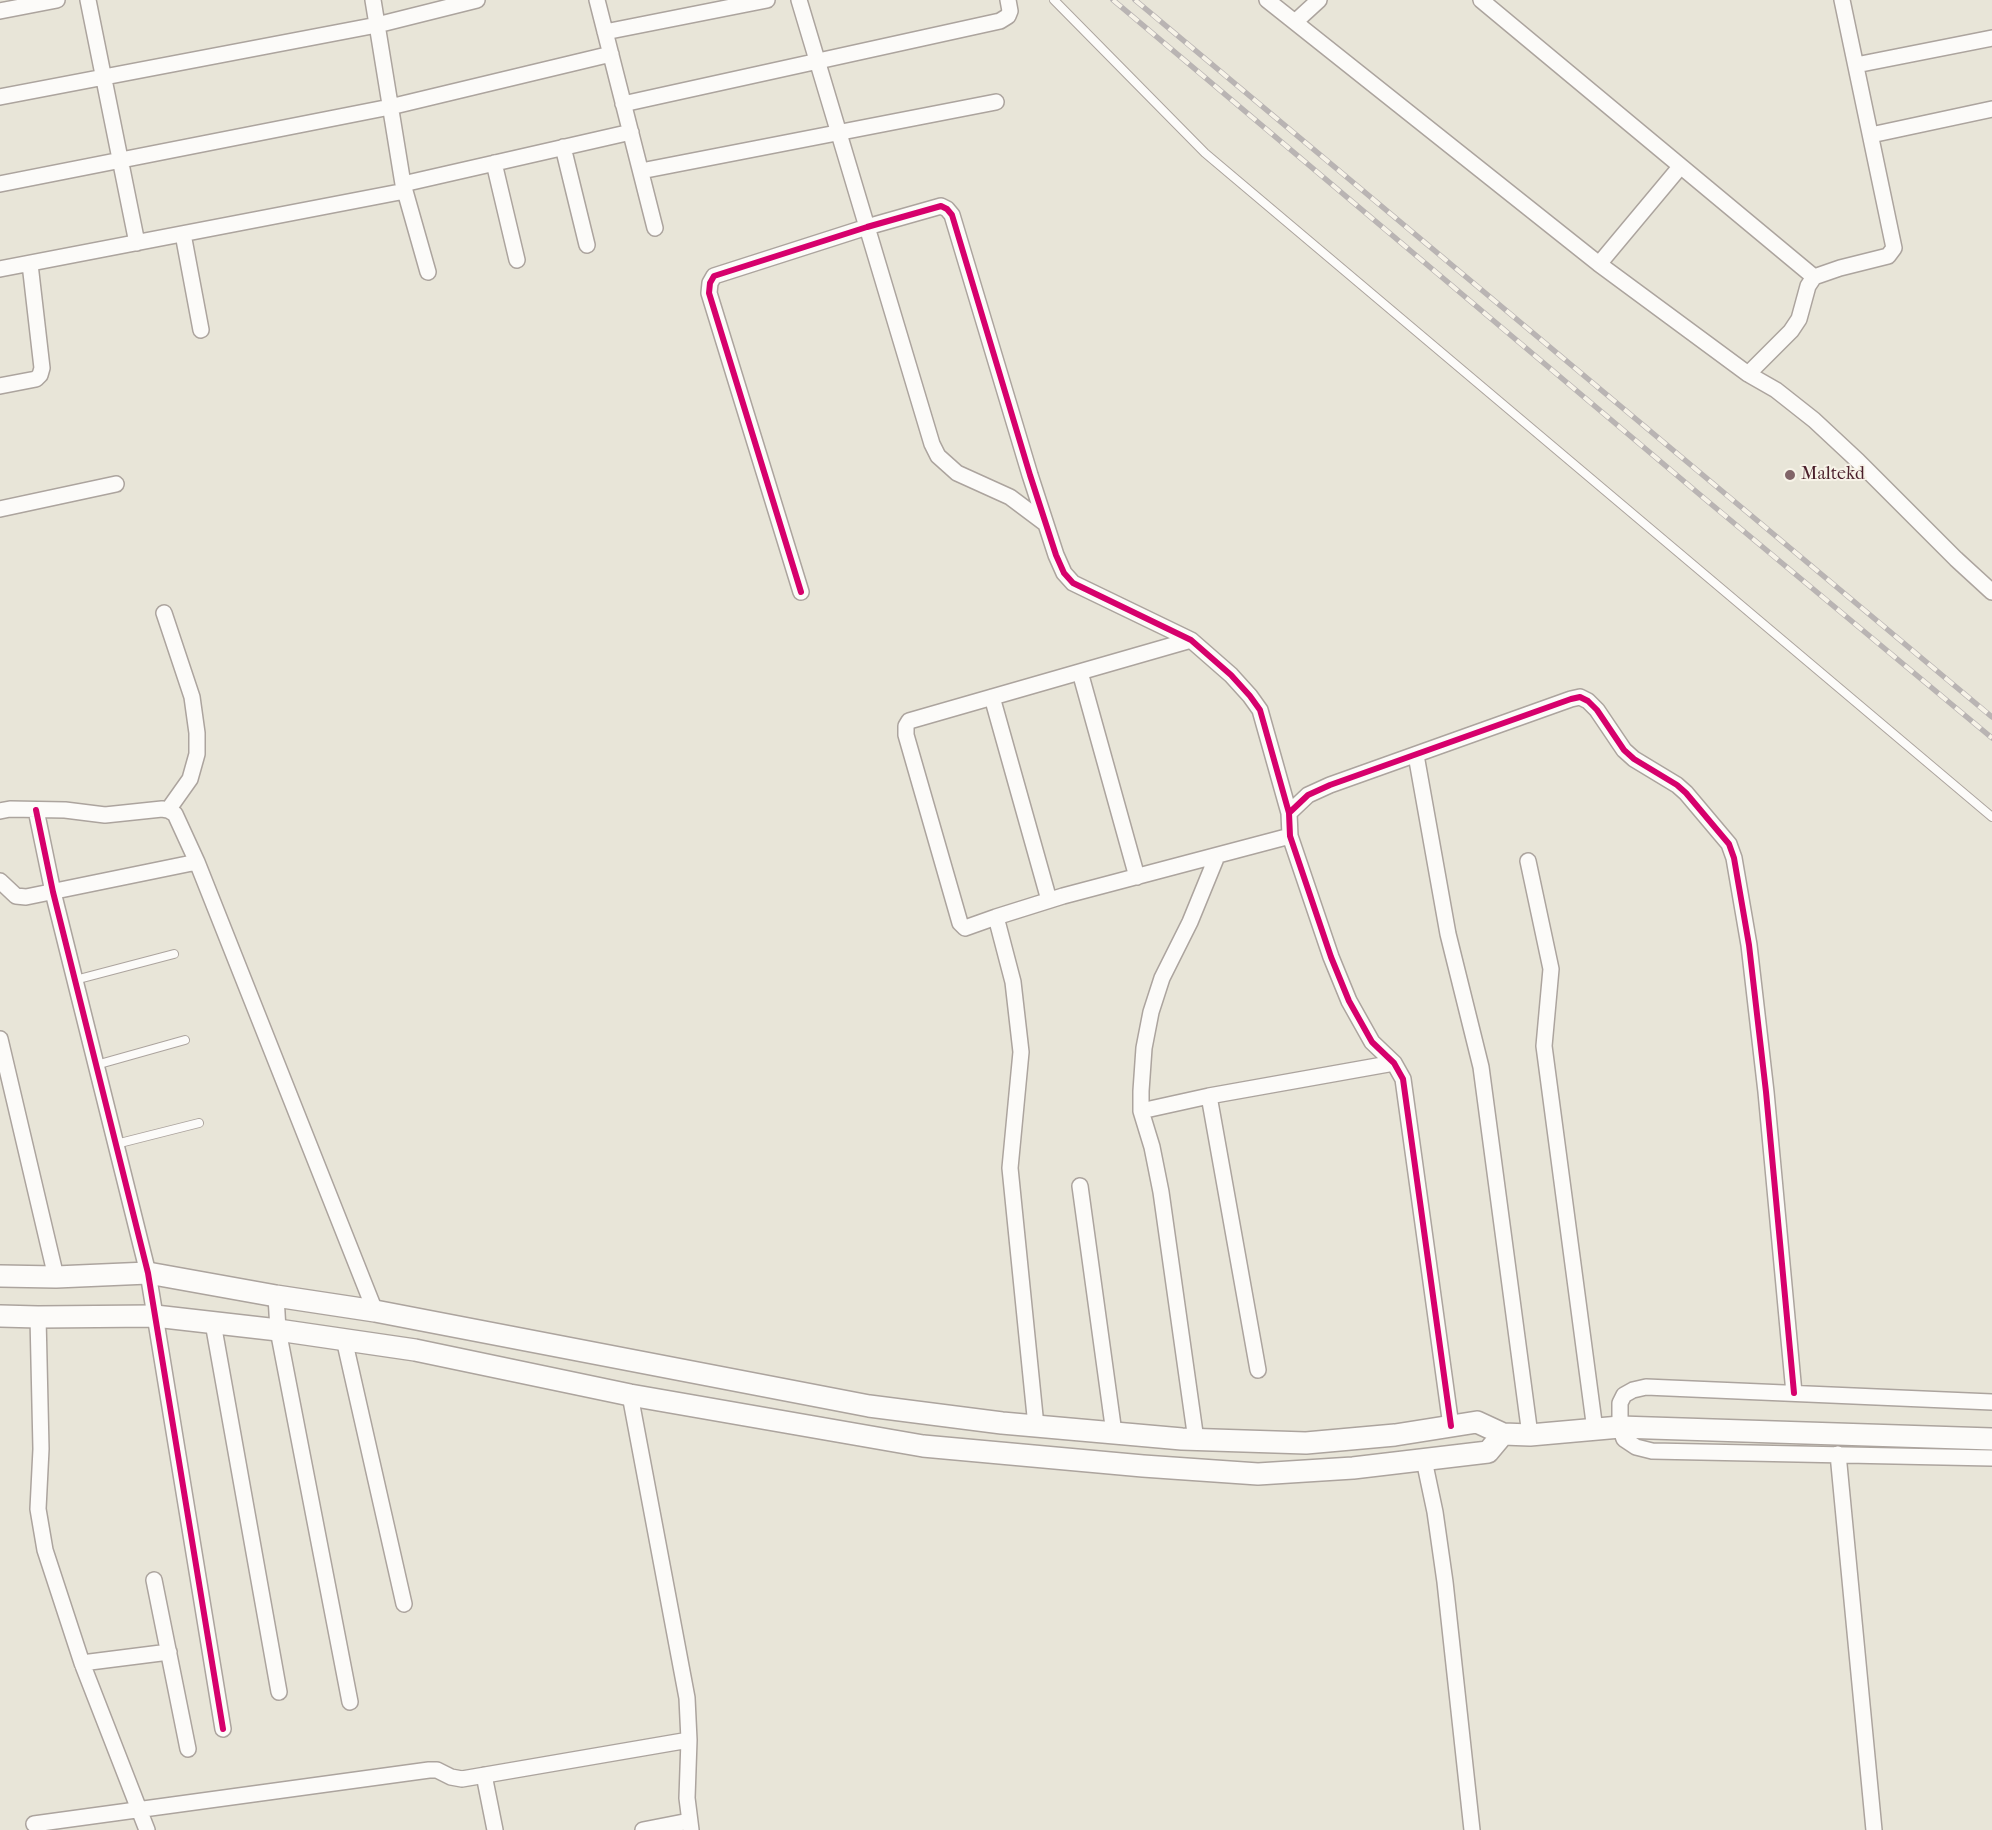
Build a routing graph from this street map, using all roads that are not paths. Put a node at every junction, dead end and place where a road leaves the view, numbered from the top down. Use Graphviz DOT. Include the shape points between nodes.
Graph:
graph roads {
  1 [pos="57,0"];
  2 [pos="88,0"];
  3 [pos="373,0"];
  4 [pos="478,0"];
  5 [pos="597,0"];
  6 [pos="767,0"];
  7 [pos="799,0"];
  8 [pos="1008,0"];
  9 [pos="1054,0"];
  10 [pos="1267,0"];
  11 [pos="1319,0"];
  12 [pos="1481,0"];
  13 [pos="1842,0"];
  14 [pos="0,11"];
  15 [pos="1295,22"];
  16 [pos="377,25"];
  17 [pos="605,32"];
  18 [pos="1992,38"];
  19 [pos="611,54"];
  20 [pos="818,61"];
  21 [pos="1856,66"];
  22 [pos="104,78"];
  23 [pos="0,97"];
  24 [pos="996,102"];
  25 [pos="623,104"];
  26 [pos="390,107"];
  27 [pos="1992,109"];
  28 [pos="631,132"];
  29 [pos="838,132"];
  30 [pos="1871,135"];
  31 [pos="563,147"];
  32 [pos="121,160"];
  33 [pos="494,163"];
  34 [pos="1680,167"];
  35 [pos="641,171"];
  36 [pos="0,184"];
  37 [pos="404,188"];
  38 [pos="866,227"];
  39 [pos="655,228"];
  40 [pos="183,234"];
  41 [pos="137,243"];
  42 [pos="587,245"];
  43 [pos="517,260"];
  44 [pos="30,264"];
  45 [pos="1599,264"];
  46 [pos="0,270"];
  47 [pos="428,272"];
  48 [pos="1814,277"];
  49 [pos="201,330"];
  50 [pos="1748,374"];
  51 [pos="0,386"];
  52 [pos="116,484"];
  53 [pos="0,509"];
  54 [pos="1046,524"];
  55 [pos="801,592"];
  56 [pos="1992,592"];
  57 [pos="164,613"];
  58 [pos="1191,640"];
  59 [pos="1080,672"];
  60 [pos="992,697"];
  61 [pos="1416,755"];
  62 [pos="36,810"];
  63 [pos="168,810"];
  64 [pos="0,811"];
  65 [pos="1289,813"];
  66 [pos="1992,817"];
  67 [pos="1290,836"];
  68 [pos="1217,856"];
  69 [pos="1528,861"];
  70 [pos="197,862"];
  71 [pos="1137,877"];
  72 [pos="0,881"];
  73 [pos="53,892"];
  74 [pos="1049,900"];
  75 [pos="996,917"];
  76 [pos="174,954"];
  77 [pos="74,980"];
  78 [pos="0,1039"];
  79 [pos="185,1040"];
  80 [pos="1394,1063"];
  81 [pos="96,1065"];
  82 [pos="1209,1096"];
  83 [pos="1141,1111"];
  84 [pos="199,1123"];
  85 [pos="116,1144"];
  86 [pos="1080,1186"];
  87 [pos="148,1273"];
  88 [pos="0,1276"];
  89 [pos="56,1277"];
  90 [pos="276,1296"];
  91 [pos="375,1311"];
  92 [pos="0,1316"];
  93 [pos="155,1316"];
  94 [pos="38,1317"];
  95 [pos="212,1322"];
  96 [pos="278,1330"];
  97 [pos="344,1340"];
  98 [pos="1258,1370"];
  99 [pos="1794,1393"];
  100 [pos="630,1395"];
  101 [pos="1992,1402"];
  102 [pos="1036,1426"];
  103 [pos="1451,1426"];
  104 [pos="1620,1427"];
  105 [pos="1595,1430"];
  106 [pos="1114,1433"];
  107 [pos="1503,1434"];
  108 [pos="1530,1435"];
  109 [pos="1196,1440"];
  110 [pos="1992,1440"];
  111 [pos="1838,1454"];
  112 [pos="1992,1458"];
  113 [pos="1424,1460"];
  114 [pos="154,1580"];
  115 [pos="404,1604"];
  116 [pos="169,1652"];
  117 [pos="82,1664"];
  118 [pos="278,1692"];
  119 [pos="350,1702"];
  120 [pos="223,1729"];
  121 [pos="688,1740"];
  122 [pos="188,1749"];
  123 [pos="484,1776"];
  124 [pos="139,1810"];
  125 [pos="34,1824"];
  126 [pos="690,1825"];
  127 [pos="147,1830"];
  128 [pos="495,1830"];
  129 [pos="643,1830"];
  130 [pos="1472,1830"];
  131 [pos="1874,1830"];
  1 -- 14 [label="street"];
  2 -- 22 [label="street"];
  3 -- 16 [label="street"];
  4 -- 16 [label="street"];
  5 -- 17 [label="street"];
  6 -- 17 [label="street"];
  7 -- 20 [label="street"];
  8 -- 20 [label="street" via="1010,11 1000,21"];
  9 -- 66 [label="lane" via="1205,153"];
  10 -- 15 [label="street"];
  11 -- 15 [label="street"];
  12 -- 34 [label="street"];
  13 -- 21 [label="street"];
  15 -- 45 [label="street"];
  16 -- 22 [label="street"];
  16 -- 26 [label="street"];
  17 -- 19 [label="street"];
  18 -- 21 [label="street"];
  19 -- 25 [label="street"];
  19 -- 26 [label="street"];
  20 -- 25 [label="street"];
  20 -- 29 [label="street"];
  21 -- 30 [label="street"];
  22 -- 23 [label="street"];
  22 -- 32 [label="street"];
  24 -- 29 [label="street"];
  25 -- 28 [label="street"];
  26 -- 32 [label="street"];
  26 -- 37 [label="street"];
  27 -- 30 [label="street"];
  28 -- 31 [label="street"];
  28 -- 35 [label="street"];
  29 -- 35 [label="street"];
  29 -- 38 [label="street"];
  30 -- 48 [label="street" via="1894,248 1888,256"];
  31 -- 33 [label="street"];
  31 -- 42 [label="street"];
  32 -- 36 [label="street"];
  32 -- 41 [label="street"];
  33 -- 37 [label="street"];
  33 -- 43 [label="street"];
  34 -- 45 [label="street"];
  34 -- 48 [label="street"];
  35 -- 39 [label="street"];
  37 -- 40 [label="street"];
  37 -- 47 [label="street"];
  38 -- 54 [label="street" via="938,456 957,474 1010,497"];
  38 -- 54 [label="street" via="932,207 941,206 952,215"];
  38 -- 55 [label="street" via="714,276 710,283 709,293"];
  40 -- 41 [label="street"];
  40 -- 49 [label="street"];
  41 -- 44 [label="street"];
  44 -- 46 [label="street"];
  44 -- 51 [label="street" via="42,368 36,379"];
  45 -- 50 [label="street"];
  48 -- 50 [label="street" via="1808,286 1799,320"];
  50 -- 56 [label="street" via="1776,390 1814,420"];
  52 -- 53 [label="street"];
  54 -- 58 [label="street" via="1064,573 1073,583"];
  57 -- 63 [label="street" via="192,697 197,754 190,778"];
  58 -- 59 [label="street"];
  58 -- 65 [label="street" via="1231,675 1260,710"];
  59 -- 60 [label="street"];
  59 -- 71 [label="street"];
  60 -- 74 [label="street"];
  60 -- 75 [label="street" via="913,718 906,726 906,736 960,923 965,928"];
  61 -- 65 [label="street" via="1308,795"];
  61 -- 99 [label="street" via="1580,697 1597,710 1624,750 1677,785 1729,844 1749,945"];
  61 -- 108 [label="street" via="1448,934 1481,1067"];
  62 -- 63 [label="street" via="105,814"];
  62 -- 64 [label="street"];
  62 -- 73 [label="street"];
  63 -- 70 [label="street" via="175,814"];
  65 -- 67 [label="street"];
  67 -- 68 [label="street"];
  67 -- 80 [label="street" via="1330,957 1349,1001 1372,1042"];
  68 -- 71 [label="street"];
  68 -- 83 [label="street" via="1190,922 1162,978 1151,1012 1144,1048"];
  69 -- 105 [label="street" via="1551,969 1544,1046"];
  70 -- 73 [label="street"];
  70 -- 91 [label="street"];
  71 -- 74 [label="street"];
  72 -- 73 [label="street" via="16,896"];
  73 -- 77 [label="street"];
  74 -- 75 [label="street"];
  75 -- 102 [label="street" via="1013,982 1021,1052 1010,1168"];
  76 -- 77 [label="lane"];
  77 -- 81 [label="street"];
  78 -- 89 [label="street"];
  79 -- 81 [label="lane"];
  80 -- 82 [label="street"];
  80 -- 103 [label="street" via="1403,1078"];
  81 -- 85 [label="street"];
  82 -- 83 [label="street"];
  82 -- 98 [label="street"];
  83 -- 109 [label="street" via="1158,1179"];
  84 -- 85 [label="lane"];
  85 -- 87 [label="street"];
  86 -- 106 [label="street"];
  87 -- 89 [label="main road"];
  87 -- 90 [label="main road"];
  87 -- 93 [label="street"];
  88 -- 89 [label="main road"];
  90 -- 91 [label="main road"];
  90 -- 96 [label="street"];
  91 -- 102 [label="main road" via="869,1406"];
  92 -- 94 [label="main road"];
  93 -- 94 [label="main road"];
  93 -- 95 [label="main road"];
  93 -- 120 [label="street"];
  94 -- 117 [label="street" via="38,1509 45,1550"];
  95 -- 96 [label="main road"];
  95 -- 118 [label="street"];
  96 -- 97 [label="main road"];
  96 -- 119 [label="street"];
  97 -- 100 [label="main road" via="415,1350"];
  97 -- 115 [label="street"];
  99 -- 101 [label="street"];
  99 -- 104 [label="street" via="1646,1387 1624,1395 1620,1403"];
  100 -- 113 [label="main road" via="922,1446 1143,1466 1258,1474"];
  100 -- 121 [label="street" via="686,1698"];
  102 -- 106 [label="main road"];
  103 -- 107 [label="main road" via="1477,1422"];
  103 -- 109 [label="main road" via="1306,1443"];
  104 -- 105 [label="main road"];
  104 -- 110 [label="main road"];
  104 -- 111 [label="street" via="1624,1440 1652,1451"];
  105 -- 108 [label="main road"];
  106 -- 109 [label="main road"];
  107 -- 108 [label="main road"];
  107 -- 113 [label="main road" via="1488,1452"];
  111 -- 112 [label="street"];
  111 -- 131 [label="street"];
  113 -- 130 [label="street" via="1445,1582"];
  114 -- 116 [label="street"];
  116 -- 117 [label="street"];
  116 -- 122 [label="street"];
  117 -- 124 [label="street"];
  121 -- 123 [label="street"];
  121 -- 126 [label="street" via="686,1782"];
  123 -- 124 [label="street" via="462,1779 430,1770"];
  123 -- 128 [label="street"];
  124 -- 125 [label="street"];
  124 -- 127 [label="street"];
  126 -- 129 [label="street"];
}
